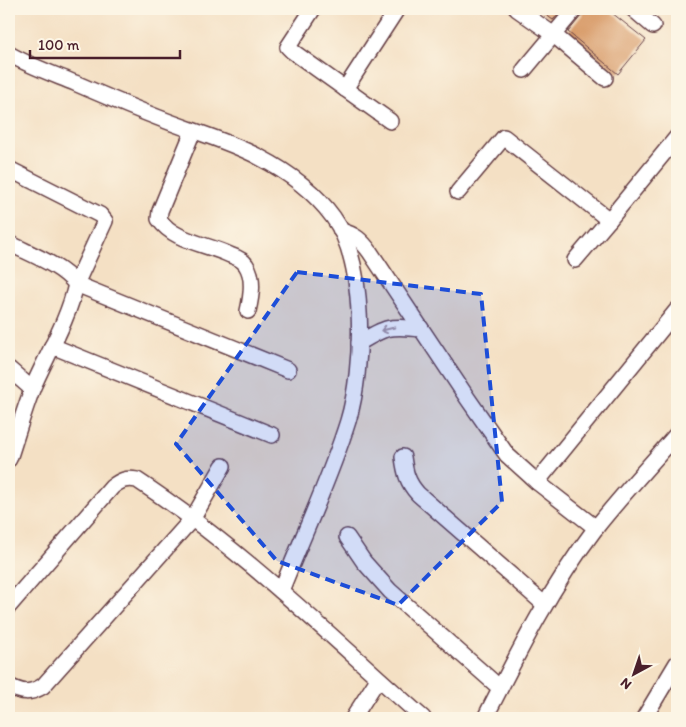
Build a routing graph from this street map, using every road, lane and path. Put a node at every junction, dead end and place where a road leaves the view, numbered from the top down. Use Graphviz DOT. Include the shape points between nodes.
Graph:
graph roads {
  1 [pos="313,9"];
  2 [pos="397,9"];
  3 [pos="517,9"];
  4 [pos="575,9"];
  5 [pos="633,9"];
  6 [pos="653,26"];
  7 [pos="554,35"];
  8 [pos="9,54"];
  9 [pos="524,70"];
  10 [pos="605,78"];
  11 [pos="346,89"];
  12 [pos="390,121"];
  13 [pos="194,131"];
  14 [pos="677,137"];
  15 [pos="9,169"];
  16 [pos="458,192"];
  17 [pos="609,220"];
  18 [pos="341,231"];
  19 [pos="9,245"];
  20 [pos="575,260"];
  21 [pos="76,284"];
  22 [pos="677,310"];
  23 [pos="248,311"];
  24 [pos="421,329"];
  25 [pos="359,343"];
  26 [pos="52,346"];
  27 [pos="9,370"];
  28 [pos="288,370"];
  29 [pos="32,389"];
  30 [pos="677,434"];
  31 [pos="272,435"];
  32 [pos="9,456"];
  33 [pos="403,457"];
  34 [pos="223,466"];
  35 [pos="537,482"];
  36 [pos="193,518"];
  37 [pos="596,528"];
  38 [pos="347,537"];
  39 [pos="280,591"];
  40 [pos="544,604"];
  41 [pos="9,606"];
  42 [pos="677,663"];
  43 [pos="378,678"];
  44 [pos="9,686"];
  45 [pos="500,688"];
  46 [pos="353,718"];
  47 [pos="423,718"];
  48 [pos="484,718"];
  49 [pos="644,718"];
  1 -- 11 [label="street" via="288,47"];
  2 -- 11 [label="street"];
  3 -- 7 [label="street"];
  4 -- 7 [label="street"];
  5 -- 6 [label="street"];
  7 -- 9 [label="street"];
  7 -- 10 [label="street"];
  8 -- 13 [label="street"];
  11 -- 12 [label="street"];
  13 -- 18 [label="street" via="258,157 295,179 322,204"];
  13 -- 23 [label="street" via="159,218 164,227 175,234 218,249 247,266 251,288"];
  14 -- 17 [label="street"];
  15 -- 21 [label="street" via="103,218 103,226"];
  16 -- 17 [label="street" via="504,137"];
  17 -- 20 [label="street"];
  18 -- 24 [label="street" via="361,240"];
  18 -- 25 [label="street" via="351,257 358,300"];
  19 -- 21 [label="street" via="57,267"];
  21 -- 26 [label="street"];
  21 -- 28 [label="street"];
  22 -- 35 [label="street"];
  24 -- 25 [label="street, one-way" via="391,327"];
  24 -- 35 [label="street" via="507,455"];
  25 -- 39 [label="street" via="356,382 348,420"];
  26 -- 29 [label="street"];
  26 -- 31 [label="street"];
  27 -- 29 [label="street"];
  29 -- 32 [label="street"];
  30 -- 37 [label="street"];
  33 -- 40 [label="street" via="410,486"];
  34 -- 36 [label="street"];
  35 -- 37 [label="street"];
  36 -- 39 [label="street"];
  36 -- 41 [label="street" via="137,480 121,480"];
  36 -- 44 [label="street" via="42,686 33,692 20,692"];
  37 -- 40 [label="street"];
  38 -- 45 [label="street" via="390,591"];
  39 -- 43 [label="street"];
  40 -- 45 [label="street"];
  42 -- 49 [label="street"];
  43 -- 46 [label="street"];
  43 -- 47 [label="street"];
  45 -- 48 [label="street"];
}
